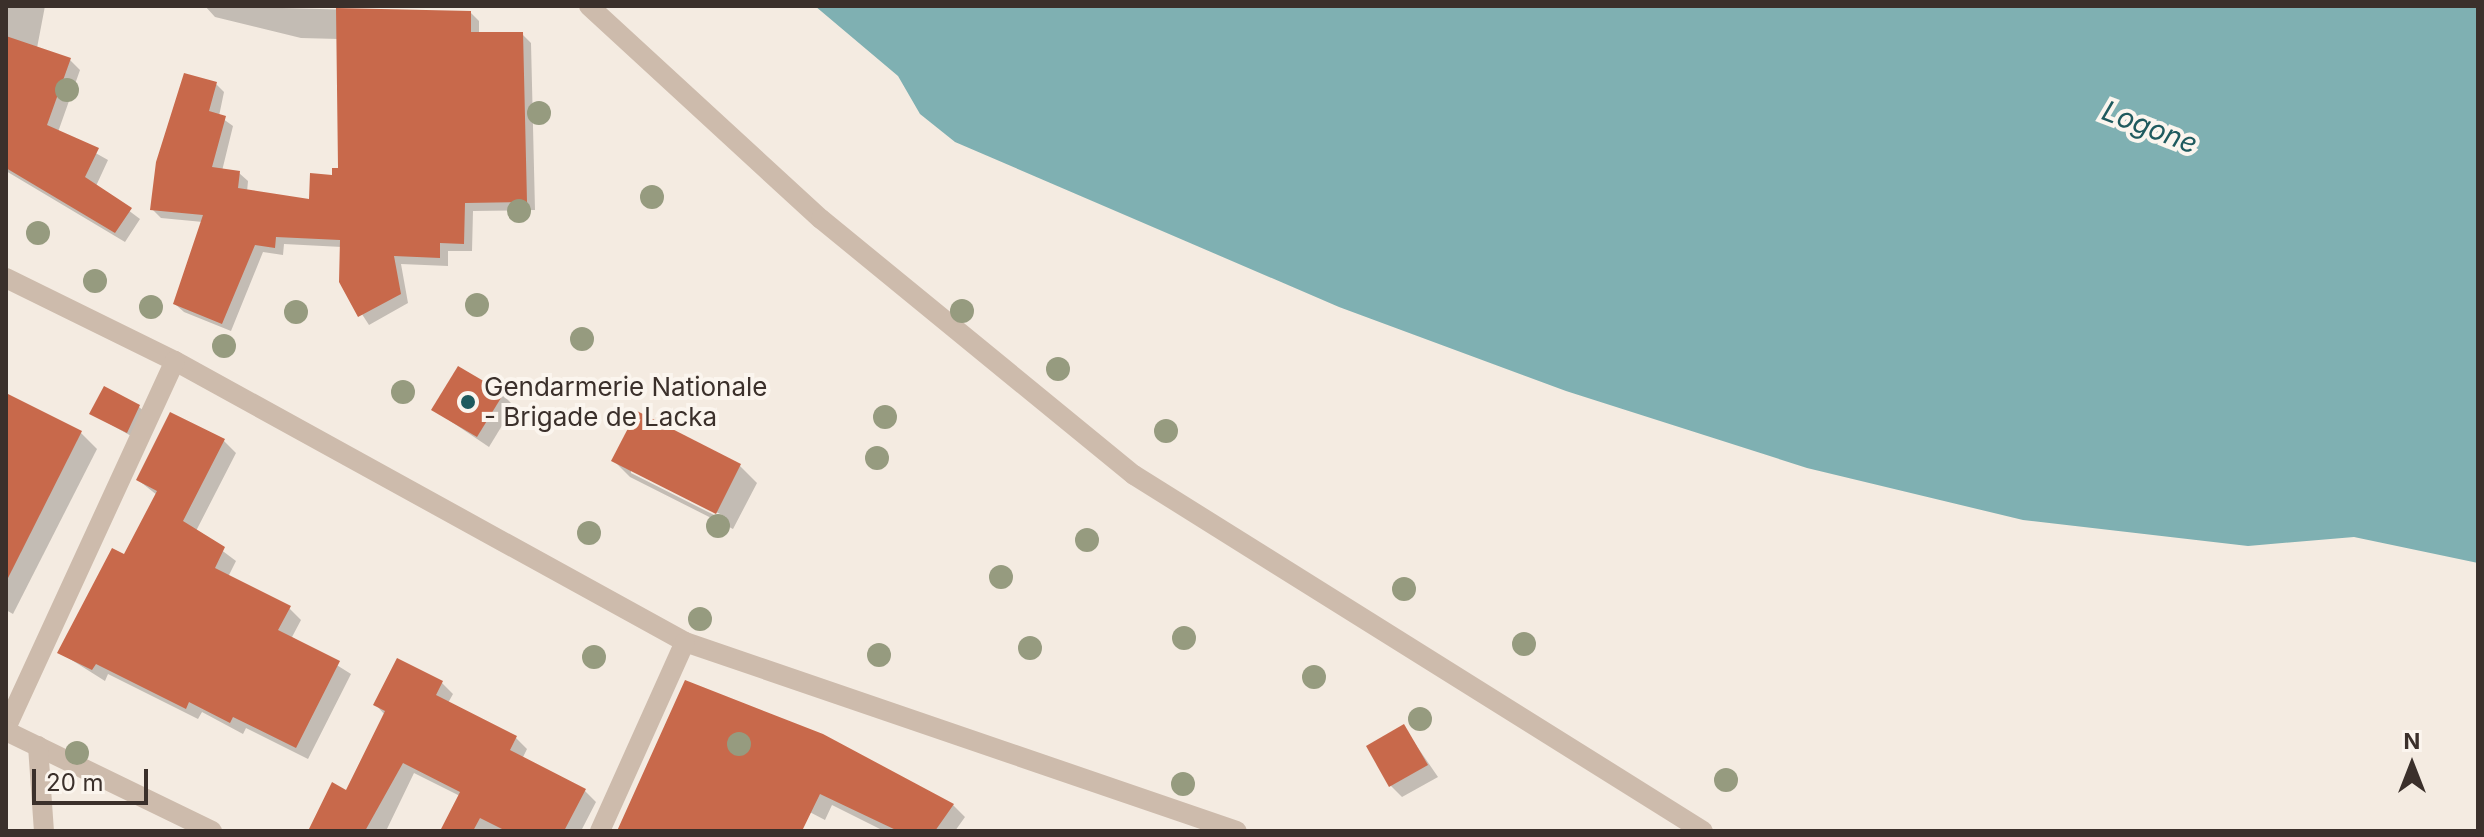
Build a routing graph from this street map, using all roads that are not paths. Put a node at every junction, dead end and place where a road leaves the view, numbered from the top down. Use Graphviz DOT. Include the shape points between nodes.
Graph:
graph roads {
  1 [pos="589,6"];
  2 [pos="6,278"];
  3 [pos="175,361"];
  4 [pos="685,642"];
  5 [pos="6,730"];
  6 [pos="38,746"];
  7 [pos="44,831"];
  8 [pos="212,831"];
  9 [pos="600,831"];
  10 [pos="1237,831"];
  11 [pos="1703,831"];
  1 -- 11 [label="street" via="821,219 1134,475"];
  2 -- 3 [label="street"];
  3 -- 4 [label="street"];
  3 -- 5 [label="street"];
  4 -- 9 [label="street"];
  4 -- 10 [label="street"];
  5 -- 6 [label="street"];
  6 -- 7 [label="street"];
  6 -- 8 [label="street"];
}
